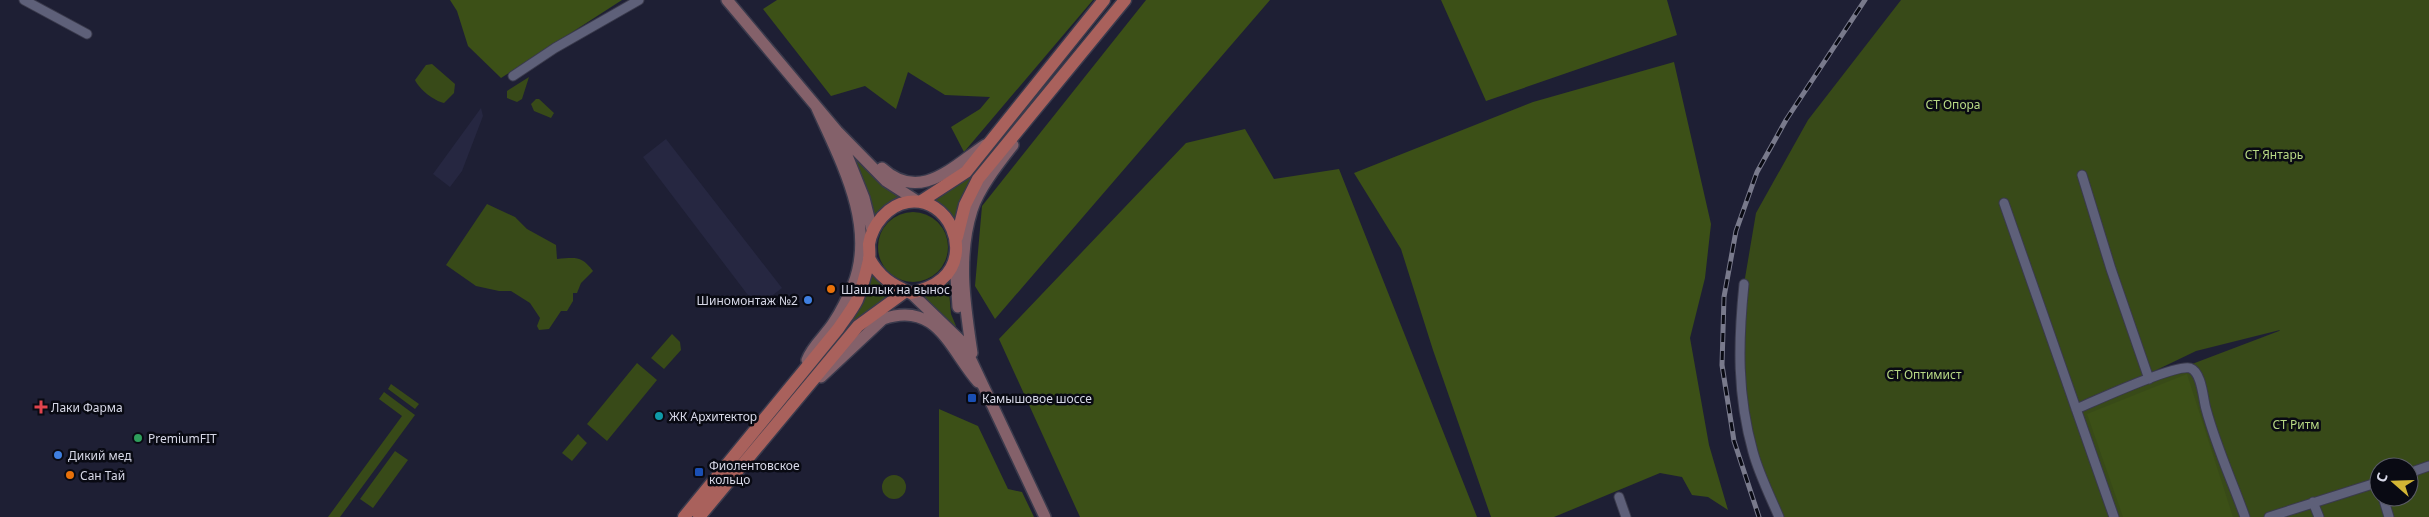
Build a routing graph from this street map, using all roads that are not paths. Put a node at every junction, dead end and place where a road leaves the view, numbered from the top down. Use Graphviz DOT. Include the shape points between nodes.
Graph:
graph roads {
  1 [pos="24,0"];
  2 [pos="640,0"];
  3 [pos="727,0"];
  4 [pos="1104,0"];
  5 [pos="1125,0"];
  6 [pos="87,34"];
  7 [pos="513,76"];
  8 [pos="816,106"];
  9 [pos="1024,123"];
  10 [pos="837,131"];
  11 [pos="849,143"];
  12 [pos="989,143"];
  13 [pos="2082,175"];
  14 [pos="918,201"];
  15 [pos="2004,202"];
  16 [pos="872,230"];
  17 [pos="957,237"];
  18 [pos="869,258"];
  19 [pos="955,262"];
  20 [pos="1744,284"];
  21 [pos="908,292"];
  22 [pos="963,343"];
  23 [pos="973,360"];
  24 [pos="804,370"];
  25 [pos="2149,379"];
  26 [pos="803,392"];
  27 [pos="989,396"];
  28 [pos="2076,409"];
  29 [pos="2369,486"];
  30 [pos="1618,497"];
  31 [pos="2313,502"];
  32 [pos="684,517"];
  33 [pos="699,517"];
  34 [pos="1045,517"];
  35 [pos="1626,517"];
  36 [pos="1778,517"];
  37 [pos="2114,517"];
  38 [pos="2244,517"];
  39 [pos="2269,517"];
  40 [pos="2319,517"];
  1 -- 6 [label="street"];
  2 -- 7 [label="street"];
  3 -- 8 [label="main road"];
  4 -- 12 [label="main road"];
  5 -- 9 [label="main road"];
  8 -- 10 [label="main road"];
  8 -- 24 [label="main road" via="842,164 859,216 861,251 853,284 834,322 808,356"];
  9 -- 17 [label="main road" via="978,179 965,205"];
  9 -- 23 [label="main road" via="1018,139 994,170 973,209 963,259 964,298"];
  10 -- 11 [label="main road"];
  10 -- 16 [label="main road" via="864,198"];
  11 -- 12 [label="main road" via="888,173 915,184 954,168"];
  11 -- 14 [label="main road" via="886,181"];
  12 -- 14 [label="main road" via="966,172"];
  13 -- 25 [label="street"];
  14 -- 16 [label="main road" via="894,208"];
  14 -- 17 [label="main road" via="940,212"];
  15 -- 28 [label="street"];
  16 -- 18 [label="main road"];
  17 -- 19 [label="main road"];
  18 -- 21 [label="main road" via="883,279"];
  18 -- 24 [label="main road" via="856,301"];
  19 -- 21 [label="main road" via="944,278 934,285"];
  19 -- 22 [label="main road"];
  20 -- 36 [label="street" via="1739,338 1740,388 1753,453"];
  21 -- 22 [label="main road"];
  21 -- 26 [label="main road" via="858,326"];
  22 -- 23 [label="main road"];
  23 -- 27 [label="main road"];
  24 -- 32 [label="main road"];
  25 -- 28 [label="street"];
  25 -- 38 [label="street" via="2184,368 2197,374"];
  26 -- 27 [label="main road" via="870,329 896,314 914,315 935,326"];
  26 -- 33 [label="main road"];
  27 -- 34 [label="main road"];
  28 -- 37 [label="street"];
  29 -- 31 [label="street"];
  30 -- 35 [label="street"];
  31 -- 39 [label="street"];
  31 -- 40 [label="street"];
}
